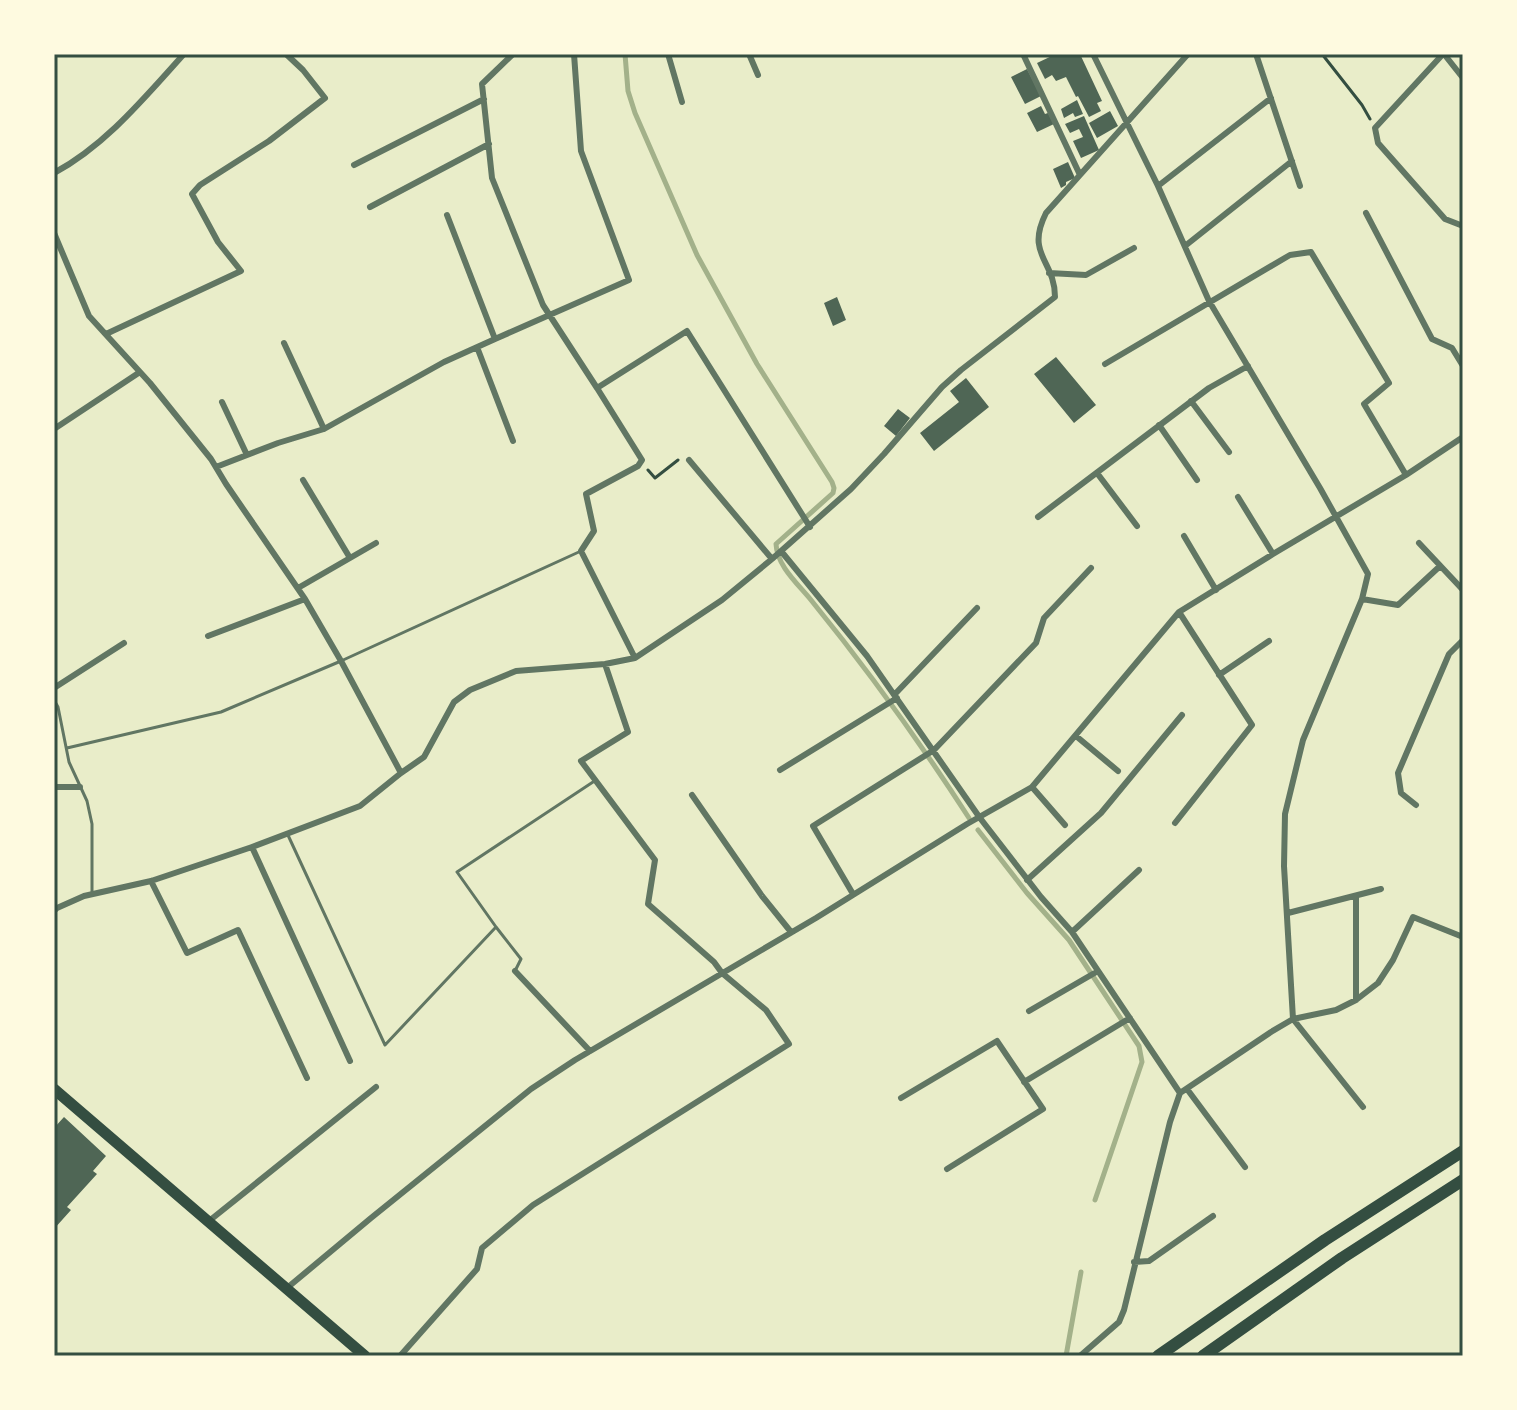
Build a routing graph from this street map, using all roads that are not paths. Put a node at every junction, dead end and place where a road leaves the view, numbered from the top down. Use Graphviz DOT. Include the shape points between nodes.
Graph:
graph roads {
  1 [pos="184,54"];
  2 [pos="286,54"];
  3 [pos="513,54"];
  4 [pos="574,54"];
  5 [pos="668,54"];
  6 [pos="749,54"];
  7 [pos="1023,54"];
  8 [pos="1093,54"];
  9 [pos="1188,54"];
  10 [pos="1256,54"];
  11 [pos="1444,54"];
  12 [pos="758,75"];
  13 [pos="1463,78"];
  14 [pos="1271,98"];
  15 [pos="484,99"];
  16 [pos="682,102"];
  17 [pos="1127,123"];
  18 [pos="489,144"];
  19 [pos="1292,161"];
  20 [pos="354,165"];
  21 [pos="54,173"];
  22 [pos="1080,175"];
  23 [pos="1158,186"];
  24 [pos="1300,186"];
  25 [pos="370,207"];
  26 [pos="1366,213"];
  27 [pos="447,215"];
  28 [pos="1463,226"];
  29 [pos="54,233"];
  30 [pos="1185,246"];
  31 [pos="1134,248"];
  32 [pos="1049,273"];
  33 [pos="1209,301"];
  34 [pos="549,315"];
  35 [pos="106,334"];
  36 [pos="495,339"];
  37 [pos="284,343"];
  38 [pos="477,347"];
  39 [pos="1105,364"];
  40 [pos="1248,366"];
  41 [pos="1463,366"];
  42 [pos="140,372"];
  43 [pos="597,388"];
  44 [pos="1191,401"];
  45 [pos="222,402"];
  46 [pos="1159,425"];
  47 [pos="54,429"];
  48 [pos="324,429"];
  49 [pos="1463,437"];
  50 [pos="513,441"];
  51 [pos="1229,452"];
  52 [pos="247,455"];
  53 [pos="689,460"];
  54 [pos="216,467"];
  55 [pos="1097,473"];
  56 [pos="1406,475"];
  57 [pos="303,480"];
  58 [pos="1197,480"];
  59 [pos="1238,497"];
  60 [pos="1335,516"];
  61 [pos="1038,517"];
  62 [pos="808,524"];
  63 [pos="1137,526"];
  64 [pos="1184,536"];
  65 [pos="376,543"];
  66 [pos="1419,543"];
  67 [pos="581,551"];
  68 [pos="1273,554"];
  69 [pos="777,555"];
  70 [pos="350,558"];
  71 [pos="1439,567"];
  72 [pos="1091,568"];
  73 [pos="298,588"];
  74 [pos="1216,590"];
  75 [pos="1463,590"];
  76 [pos="305,599"];
  77 [pos="1362,599"];
  78 [pos="977,608"];
  79 [pos="1179,612"];
  80 [pos="208,636"];
  81 [pos="1463,640"];
  82 [pos="1269,641"];
  83 [pos="124,643"];
  84 [pos="635,658"];
  85 [pos="341,661"];
  86 [pos="605,664"];
  87 [pos="1219,675"];
  88 [pos="54,688"];
  89 [pos="893,699"];
  90 [pos="54,700"];
  91 [pos="1182,715"];
  92 [pos="1076,736"];
  93 [pos="67,748"];
  94 [pos="929,753"];
  95 [pos="780,770"];
  96 [pos="1118,771"];
  97 [pos="401,773"];
  98 [pos="596,780"];
  99 [pos="54,787"];
  100 [pos="80,787"];
  101 [pos="1032,787"];
  102 [pos="692,795"];
  103 [pos="1416,805"];
  104 [pos="980,818"];
  105 [pos="1175,823"];
  106 [pos="1065,825"];
  107 [pos="287,833"];
  108 [pos="252,847"];
  109 [pos="1139,870"];
  110 [pos="1027,880"];
  111 [pos="151,881"];
  112 [pos="1381,889"];
  113 [pos="92,894"];
  114 [pos="853,894"];
  115 [pos="1356,897"];
  116 [pos="54,911"];
  117 [pos="1288,913"];
  118 [pos="496,927"];
  119 [pos="791,932"];
  120 [pos="1072,932"];
  121 [pos="1463,937"];
  122 [pos="515,971"];
  123 [pos="722,973"];
  124 [pos="1094,973"];
  125 [pos="1356,1000"];
  126 [pos="1029,1011"];
  127 [pos="1293,1019"];
  128 [pos="1126,1021"];
  129 [pos="590,1051"];
  130 [pos="350,1061"];
  131 [pos="307,1078"];
  132 [pos="1024,1082"];
  133 [pos="376,1087"];
  134 [pos="54,1089"];
  135 [pos="1187,1089"];
  136 [pos="1180,1093"];
  137 [pos="901,1098"];
  138 [pos="1363,1107"];
  139 [pos="1463,1151"];
  140 [pos="1245,1167"];
  141 [pos="947,1169"];
  142 [pos="1463,1180"];
  143 [pos="1213,1216"];
  144 [pos="209,1221"];
  145 [pos="1134,1262"];
  146 [pos="287,1288"];
  147 [pos="365,1356"];
  148 [pos="400,1356"];
  149 [pos="1080,1356"];
  150 [pos="1158,1356"];
  151 [pos="1203,1356"];
  1 -- 21 [label="street" via="130,114"];
  2 -- 35 [label="street" via="325,98 192,194 241,271"];
  3 -- 15 [label="street" via="482,84"];
  4 -- 34 [label="street" via="581,151 629,280"];
  5 -- 16 [label="street"];
  6 -- 12 [label="street"];
  7 -- 22 [label="street"];
  8 -- 17 [label="street"];
  9 -- 17 [label="street"];
  10 -- 14 [label="street"];
  11 -- 13 [label="street"];
  11 -- 28 [label="street" via="1375,128 1378,143 1445,219"];
  14 -- 19 [label="street"];
  14 -- 23 [label="street"];
  15 -- 18 [label="street"];
  15 -- 20 [label="street"];
  17 -- 22 [label="street"];
  17 -- 23 [label="street"];
  18 -- 25 [label="street"];
  18 -- 34 [label="street" via="492,178"];
  19 -- 24 [label="street"];
  19 -- 30 [label="street"];
  22 -- 32 [label="street" via="1041,223 1037,242"];
  23 -- 30 [label="street"];
  26 -- 41 [label="street" via="1432,339 1452,348"];
  27 -- 36 [label="street"];
  29 -- 35 [label="street" via="89,316"];
  30 -- 33 [label="street"];
  31 -- 32 [label="street" via="1086,275"];
  32 -- 62 [label="street" via="1055,297 942,387 851,489"];
  33 -- 39 [label="street"];
  33 -- 40 [label="street"];
  33 -- 56 [label="street" via="1290,255 1311,252 1389,383 1364,404"];
  34 -- 36 [label="street"];
  34 -- 43 [label="street"];
  35 -- 42 [label="street"];
  36 -- 38 [label="street"];
  37 -- 48 [label="street"];
  38 -- 48 [label="street"];
  38 -- 50 [label="street"];
  40 -- 44 [label="street"];
  40 -- 60 [label="street"];
  42 -- 47 [label="street"];
  42 -- 54 [label="street"];
  43 -- 62 [label="street" via="687,331"];
  43 -- 67 [label="street" via="642,460 586,494 594,531"];
  44 -- 46 [label="street"];
  44 -- 51 [label="street"];
  45 -- 52 [label="street"];
  46 -- 55 [label="street"];
  46 -- 58 [label="street"];
  48 -- 52 [label="street"];
  49 -- 56 [label="street"];
  52 -- 54 [label="street"];
  53 -- 69 [label="street"];
  54 -- 73 [label="street"];
  55 -- 61 [label="street"];
  55 -- 63 [label="street"];
  56 -- 60 [label="street"];
  57 -- 70 [label="street"];
  59 -- 68 [label="street"];
  60 -- 68 [label="street"];
  60 -- 77 [label="street" via="1368,574"];
  62 -- 69 [label="street"];
  64 -- 74 [label="street"];
  65 -- 70 [label="street"];
  66 -- 71 [label="street"];
  67 -- 84 [label="street"];
  67 -- 85 [label="lane"];
  68 -- 74 [label="street"];
  69 -- 84 [label="street" via="722,600"];
  69 -- 89 [label="street" via="867,656"];
  70 -- 73 [label="street"];
  71 -- 75 [label="street"];
  71 -- 77 [label="street" via="1398,605"];
  72 -- 94 [label="street" via="1044,618 1036,643"];
  73 -- 76 [label="street"];
  74 -- 79 [label="street"];
  76 -- 80 [label="street"];
  76 -- 85 [label="street"];
  77 -- 117 [label="street" via="1303,740 1285,814"];
  78 -- 89 [label="street"];
  79 -- 87 [label="street"];
  79 -- 92 [label="street"];
  81 -- 103 [label="street" via="1449,654 1398,773 1401,793"];
  82 -- 87 [label="street"];
  83 -- 88 [label="street"];
  84 -- 86 [label="street"];
  85 -- 93 [label="lane" via="221,712"];
  85 -- 97 [label="street"];
  86 -- 97 [label="street" via="516,671 470,690 454,702 424,757"];
  86 -- 98 [label="street" via="628,732 581,761"];
  87 -- 105 [label="street" via="1252,725"];
  89 -- 94 [label="street"];
  89 -- 95 [label="street"];
  90 -- 93 [label="lane"];
  91 -- 110 [label="street" via="1101,813"];
  92 -- 96 [label="street"];
  92 -- 101 [label="street"];
  93 -- 100 [label="lane"];
  94 -- 104 [label="street"];
  94 -- 114 [label="street" via="813,826"];
  97 -- 107 [label="street" via="360,806"];
  98 -- 118 [label="lane" via="457,872"];
  98 -- 123 [label="street" via="655,860 648,904"];
  99 -- 100 [label="street"];
  100 -- 113 [label="lane" via="92,824"];
  101 -- 104 [label="street"];
  101 -- 106 [label="street"];
  102 -- 119 [label="street"];
  104 -- 110 [label="street"];
  104 -- 114 [label="street"];
  107 -- 108 [label="street"];
  107 -- 118 [label="lane" via="385,1045"];
  108 -- 111 [label="street"];
  108 -- 130 [label="street"];
  109 -- 120 [label="street"];
  110 -- 120 [label="street"];
  111 -- 113 [label="street"];
  111 -- 131 [label="street" via="187,953 238,930"];
  112 -- 115 [label="street"];
  113 -- 116 [label="street"];
  114 -- 119 [label="street"];
  115 -- 117 [label="street"];
  115 -- 125 [label="street"];
  117 -- 127 [label="street"];
  118 -- 122 [label="lane" via="521,959"];
  119 -- 123 [label="street"];
  120 -- 124 [label="street"];
  121 -- 125 [label="street" via="1413,917 1378,983"];
  122 -- 129 [label="street"];
  123 -- 129 [label="street"];
  123 -- 148 [label="street" via="766,1010 789,1044 533,1205 482,1248 477,1269"];
  124 -- 126 [label="street"];
  124 -- 128 [label="street"];
  125 -- 127 [label="street"];
  127 -- 135 [label="street"];
  127 -- 138 [label="street"];
  128 -- 132 [label="street"];
  128 -- 136 [label="street"];
  129 -- 146 [label="street" via="531,1089"];
  132 -- 137 [label="street" via="997,1041"];
  132 -- 141 [label="street" via="1043,1109"];
  133 -- 144 [label="street"];
  134 -- 144 [label="highway"];
  135 -- 136 [label="street"];
  135 -- 140 [label="street"];
  136 -- 145 [label="street"];
  139 -- 150 [label="highway"];
  142 -- 151 [label="highway"];
  143 -- 145 [label="street" via="1149,1261"];
  144 -- 146 [label="highway"];
  145 -- 149 [label="street" via="1119,1322"];
  146 -- 147 [label="highway"];
}
